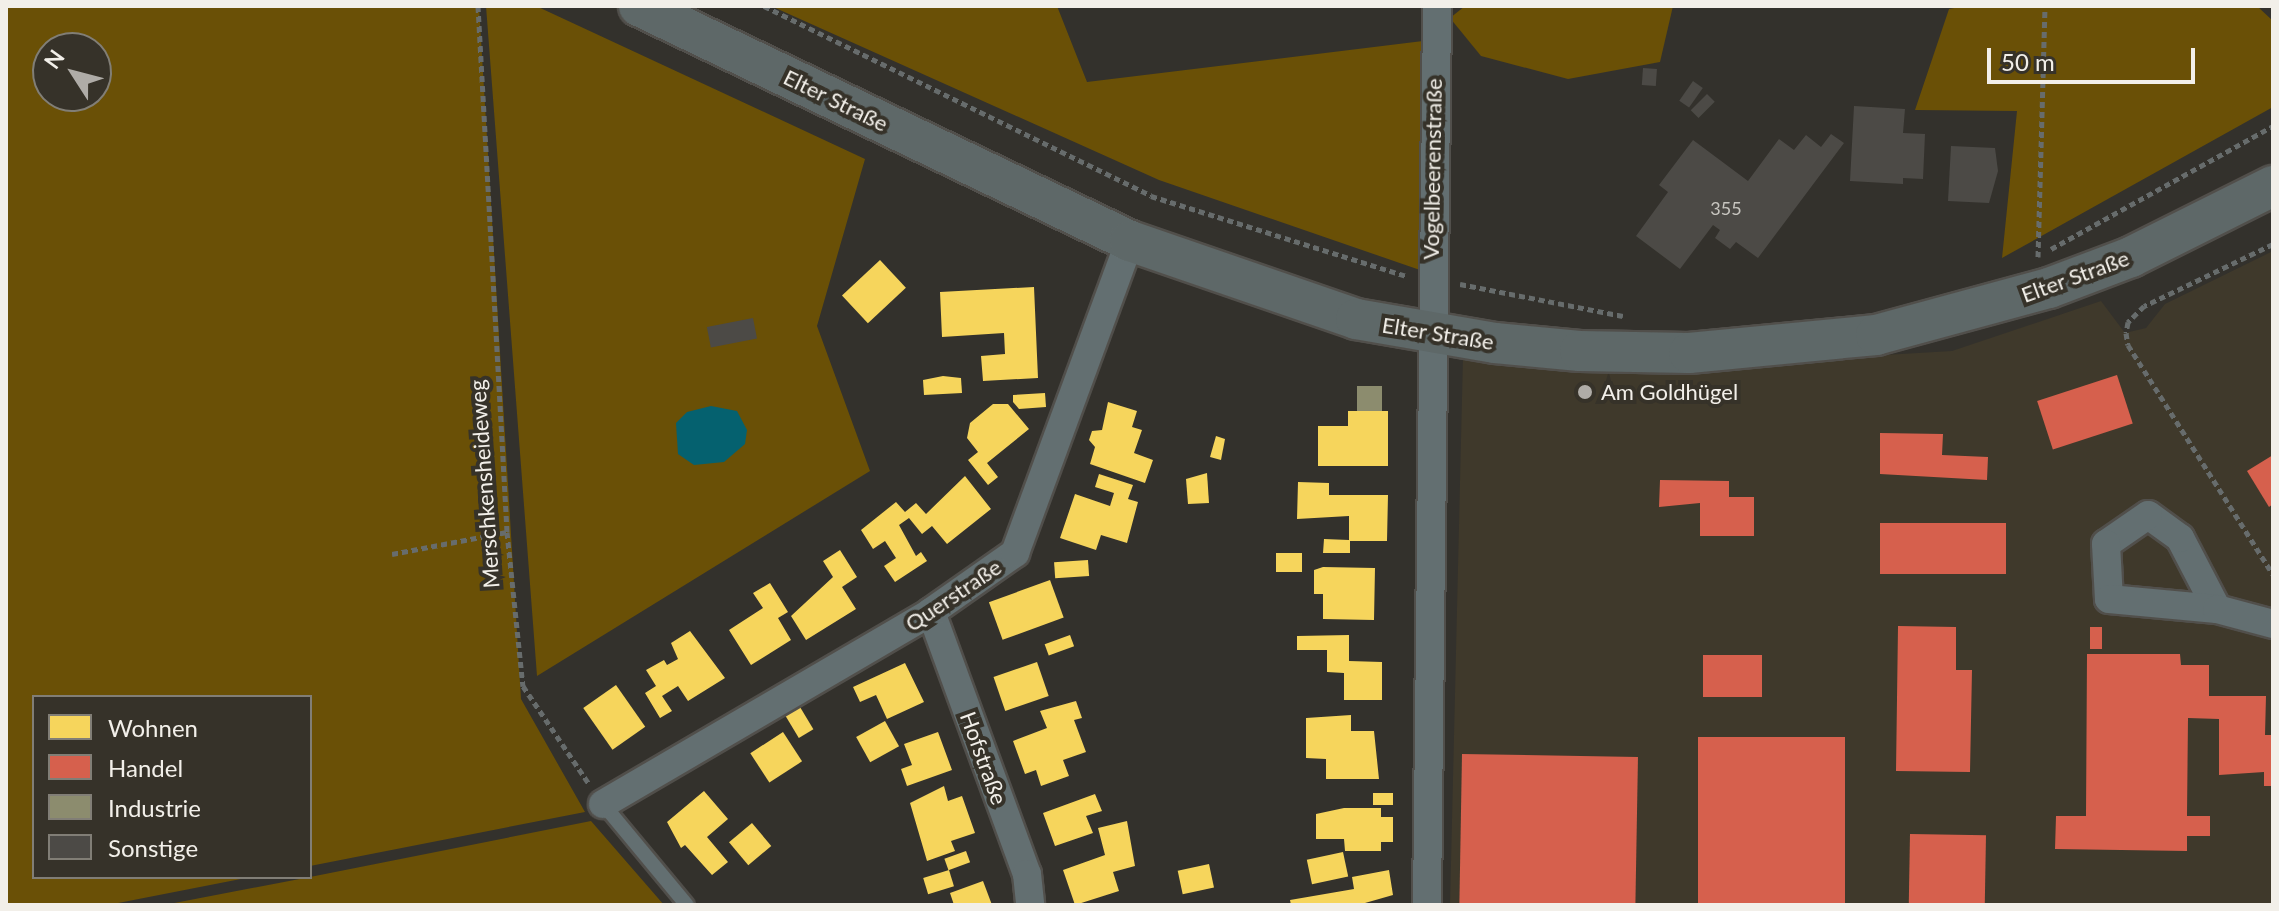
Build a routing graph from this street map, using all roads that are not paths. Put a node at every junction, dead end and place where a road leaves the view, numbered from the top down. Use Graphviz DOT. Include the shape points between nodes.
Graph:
graph roads {
  1 [pos="639,6"];
  2 [pos="1437,6"];
  3 [pos="2273,186"];
  4 [pos="1130,241"];
  5 [pos="1432,333"];
  6 [pos="2217,609"];
  7 [pos="931,612"];
  8 [pos="2273,624"];
  9 [pos="603,804"];
  10 [pos="687,905"];
  11 [pos="1030,905"];
  12 [pos="1427,905"];
  1 -- 4 [label="main road, Elter Straße"];
  2 -- 5 [label="street, Vogelbeerenstraße"];
  3 -- 5 [label="main road, Elter Straße" via="2131,257 2049,288 1876,335 1689,353 1580,351"];
  4 -- 5 [label="main road, Elter Straße" via="1356,319"];
  4 -- 7 [label="street, Querstraße" via="1015,553"];
  5 -- 12 [label="street"];
  6 -- 8 [label="street"];
  7 -- 9 [label="street, Querstraße"];
  7 -- 11 [label="street, Hofstraße" via="1027,874"];
  9 -- 10 [label="lane"];
}
